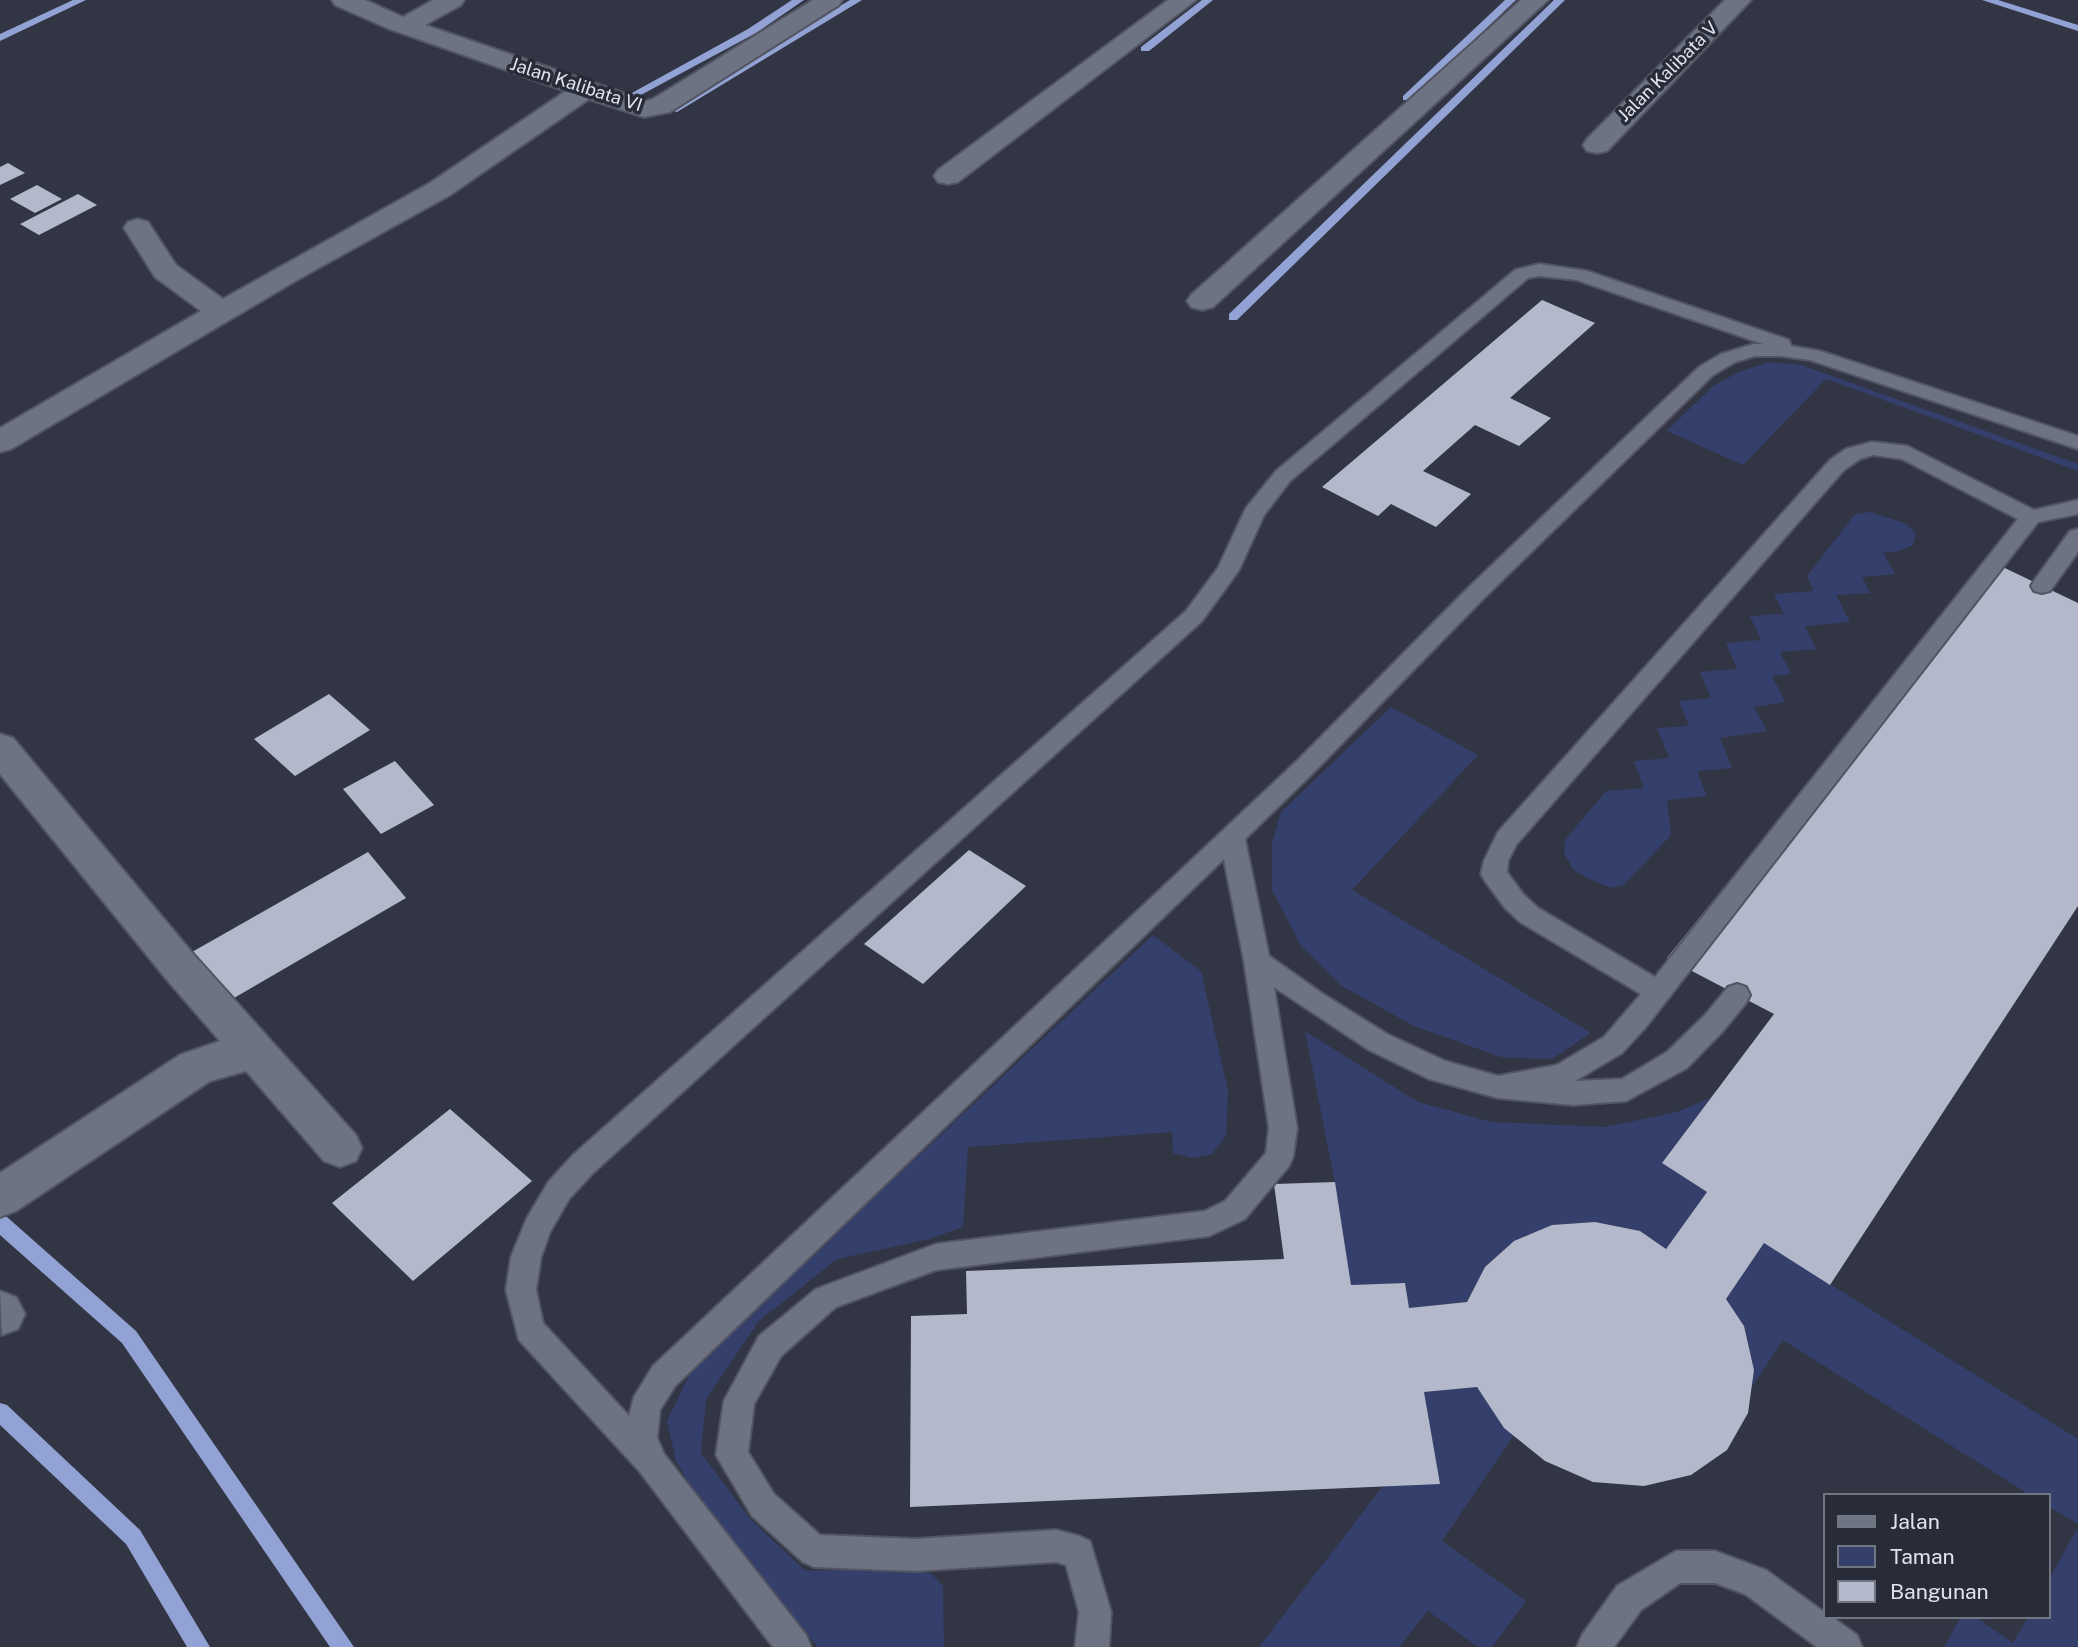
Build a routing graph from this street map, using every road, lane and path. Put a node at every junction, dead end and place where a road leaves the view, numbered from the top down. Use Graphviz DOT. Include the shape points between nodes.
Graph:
graph roads {
  1 [pos="344,0"];
  2 [pos="452,0"];
  3 [pos="831,0"];
  4 [pos="1184,0"];
  5 [pos="1536,0"];
  6 [pos="1739,0"];
  7 [pos="404,26"];
  8 [pos="584,90"];
  9 [pos="1597,145"];
  10 [pos="948,176"];
  11 [pos="138,229"];
  12 [pos="1202,301"];
  13 [pos="223,313"];
  14 [pos="1813,355"];
  15 [pos="0,442"];
  16 [pos="2078,443"];
  17 [pos="2078,507"];
  18 [pos="2031,517"];
  19 [pos="2078,536"];
  20 [pos="2042,586"];
  21 [pos="0,748"];
  22 [pos="1232,835"];
  23 [pos="1257,961"];
  24 [pos="1657,991"];
  25 [pos="1737,995"];
  26 [pos="256,1052"];
  27 [pos="1498,1087"];
  28 [pos="340,1148"];
  29 [pos="0,1197"];
  30 [pos="653,1464"];
  31 [pos="794,1647"];
  32 [pos="1092,1647"];
  33 [pos="1594,1647"];
  34 [pos="1845,1647"];
  1 -- 7 [label="street, Jalan Kalibata VI"];
  2 -- 7 [label="street"];
  3 -- 8 [label="street, Jalan Kalibata VI" via="653,109"];
  4 -- 10 [label="street"];
  5 -- 12 [label="street"];
  6 -- 9 [label="street, Jalan Kalibata V"];
  7 -- 8 [label="street, Jalan Kalibata VI"];
  8 -- 13 [label="street" via="440,189"];
  11 -- 13 [label="street" via="166,271"];
  13 -- 15 [label="street"];
  14 -- 16 [label="lane"];
  14 -- 22 [label="lane" via="1754,350 1728,358 1706,372"];
  14 -- 30 [label="lane" via="1580,275 1558,271 1522,274 1283,477 1254,513 1228,570 1194,616 559,1190 526,1257 521,1290 530,1330"];
  17 -- 18 [label="lane"];
  18 -- 24 [label="lane"];
  18 -- 24 [label="lane" via="1907,453 1872,448 1853,454 1838,465 1507,838 1494,874 1514,901 1529,915"];
  19 -- 20 [label="lane"];
  21 -- 26 [label="street"];
  22 -- 23 [label="lane"];
  22 -- 30 [label="lane" via="664,1376 645,1407 642,1438"];
  23 -- 27 [label="lane" via="1378,1042 1439,1071"];
  23 -- 32 [label="lane" via="1283,1128 1279,1157 1236,1210 1209,1223 936,1257 826,1298 770,1346 739,1401 732,1455 763,1505 814,1551 915,1555 1056,1546 1079,1552 1095,1612"];
  24 -- 27 [label="lane" via="1613,1045 1563,1075"];
  25 -- 27 [label="lane" via="1676,1060 1626,1090 1573,1093"];
  26 -- 28 [label="street"];
  26 -- 29 [label="street" via="195,1068"];
  30 -- 31 [label="lane"];
  33 -- 34 [label="lane" via="1629,1598 1676,1567 1715,1567 1755,1581"];
}
